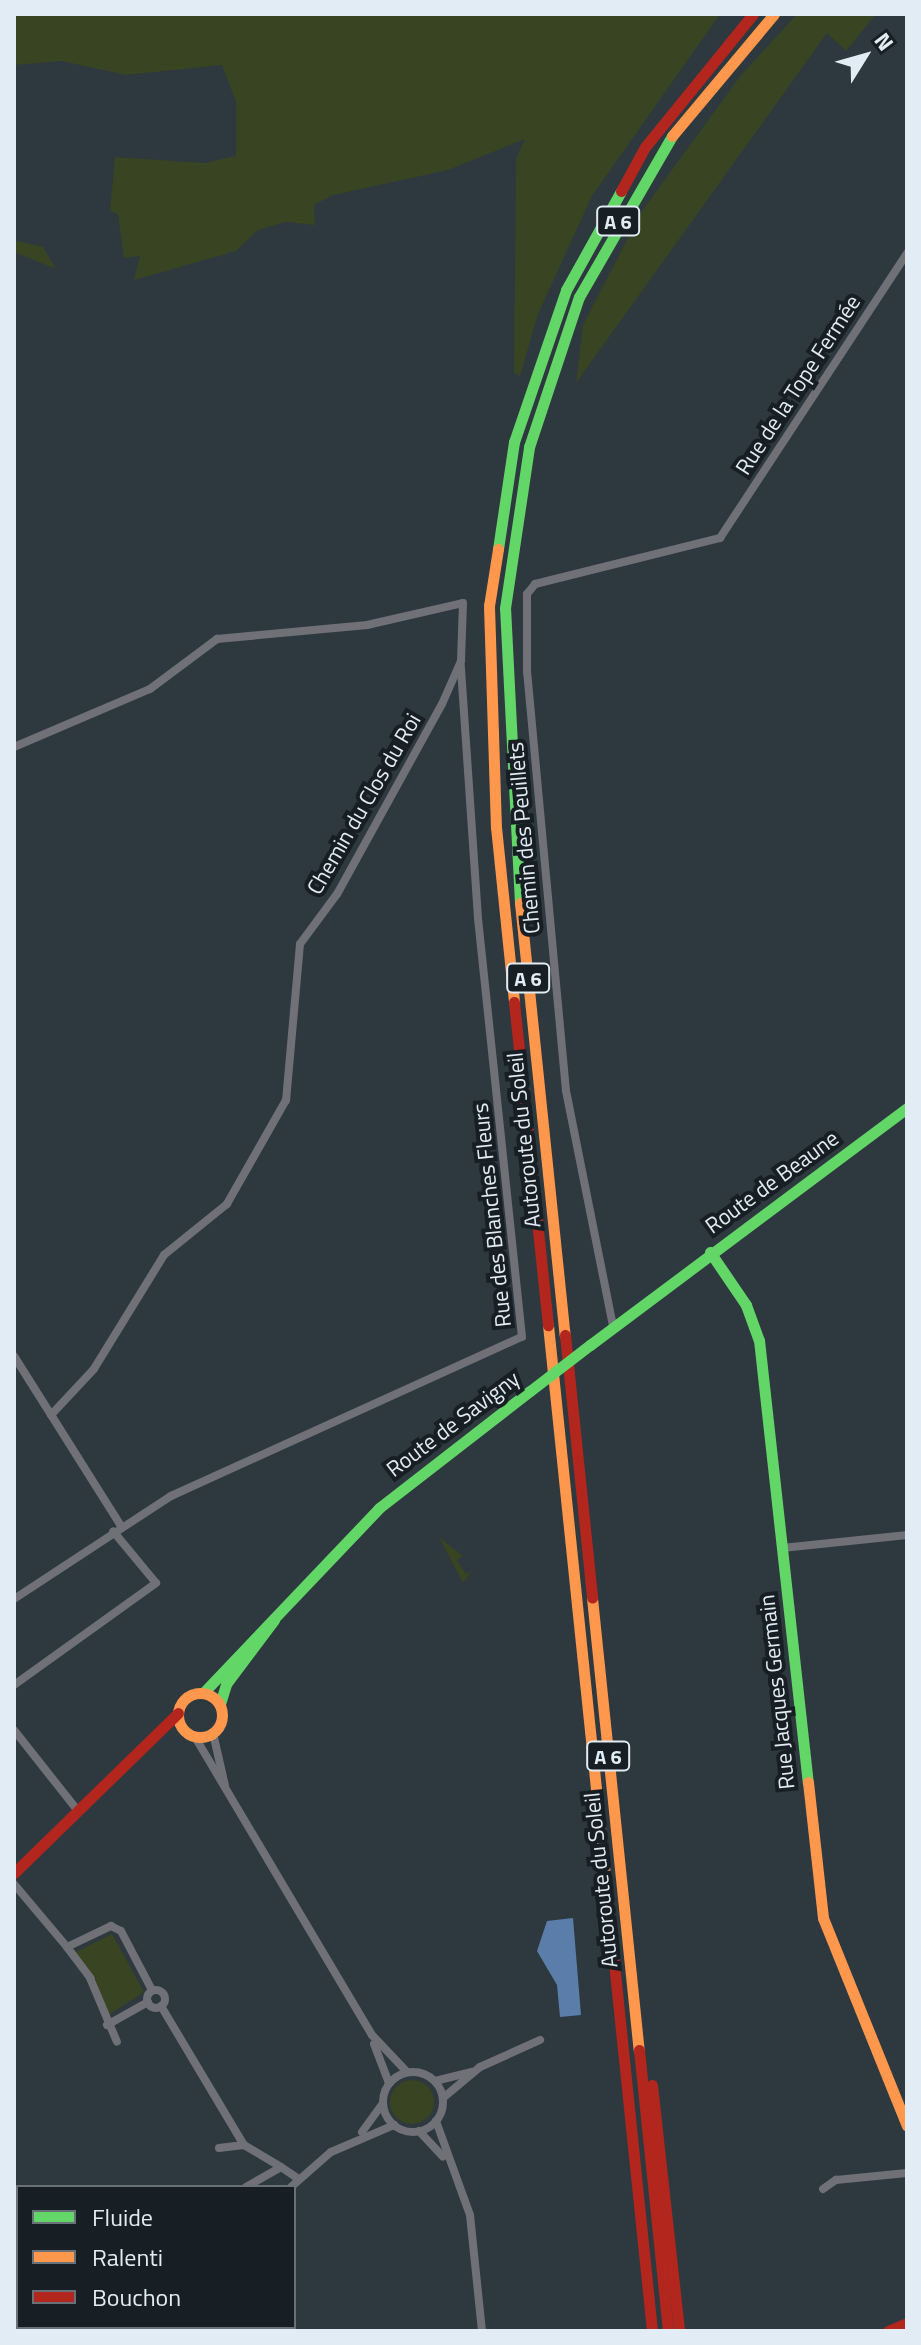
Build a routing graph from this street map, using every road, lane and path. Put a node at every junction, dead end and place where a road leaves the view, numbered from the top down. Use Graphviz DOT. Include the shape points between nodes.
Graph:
graph roads {
  1 [pos="753,14"];
  2 [pos="774,14"];
  3 [pos="907,253"];
  4 [pos="720,538"];
  5 [pos="461,661"];
  6 [pos="14,747"];
  7 [pos="907,1108"];
  8 [pos="710,1252"];
  9 [pos="660,1289"];
  10 [pos="613,1326"];
  11 [pos="14,1356"];
  12 [pos="51,1415"];
  13 [pos="117,1528"];
  14 [pos="907,1535"];
  15 [pos="782,1548"];
  16 [pos="14,1599"];
  17 [pos="236,1655"];
  18 [pos="14,1685"];
  19 [pos="204,1692"];
  20 [pos="220,1704"];
  21 [pos="178,1713"];
  22 [pos="14,1730"];
  23 [pos="213,1733"];
  24 [pos="190,1734"];
  25 [pos="154,1738"];
  26 [pos="226,1795"];
  27 [pos="78,1811"];
  28 [pos="14,1873"];
  29 [pos="14,1884"];
  30 [pos="67,1947"];
  31 [pos="630,1964"];
  32 [pos="152,1990"];
  33 [pos="148,2002"];
  34 [pos="161,2006"];
  35 [pos="107,2025"];
  36 [pos="372,2035"];
  37 [pos="540,2040"];
  38 [pos="117,2042"];
  39 [pos="407,2072"];
  40 [pos="473,2072"];
  41 [pos="435,2081"];
  42 [pos="389,2083"];
  43 [pos="443,2098"];
  44 [pos="383,2104"];
  45 [pos="436,2121"];
  46 [pos="394,2125"];
  47 [pos="907,2126"];
  48 [pos="419,2131"];
  49 [pos="357,2137"];
  50 [pos="244,2145"];
  51 [pos="219,2148"];
  52 [pos="281,2167"];
  53 [pos="452,2168"];
  54 [pos="907,2173"];
  55 [pos="296,2177"];
  56 [pos="250,2185"];
  57 [pos="292,2185"];
  58 [pos="823,2189"];
  59 [pos="907,2323"];
  60 [pos="482,2331"];
  61 [pos="652,2331"];
  62 [pos="668,2331"];
  63 [pos="679,2331"];
  64 [pos="888,2331"];
  1 -- 61 [label="main road, Autoroute du Soleil / A 6" via="645,147 569,282 514,442 489,606 496,827"];
  2 -- 31 [label="main road, Autoroute du Soleil / A 6" via="667,142 587,281 533,430 505,608 512,825"];
  3 -- 4 [label="street, Rue de la Tope Fermée"];
  4 -- 10 [label="street, Chemin des Peuillets" via="535,584 527,594 526,660 566,1091 598,1273"];
  5 -- 6 [label="street, Chemin du Clos du Roi" via="463,603 367,625 217,639 150,689"];
  5 -- 12 [label="street, Chemin du Clos du Roi" via="337,894 300,944 286,1100 227,1204 164,1255 94,1369"];
  5 -- 13 [label="street, Rue des Blanches Fleurs" via="478,918 523,1332 504,1351 269,1450"];
  7 -- 8 [label="main road, Route de Beaune"];
  8 -- 9 [label="main road, Route de Beaune"];
  8 -- 15 [label="main road, Rue Jacques Germain" via="756,1330"];
  9 -- 10 [label="main road, Route de Savigny"];
  10 -- 17 [label="main road, Route de Savigny, bridge" via="397,1492"];
  11 -- 12 [label="street"];
  12 -- 13 [label="street"];
  13 -- 16 [label="street, Rue des Blanches Fleurs"];
  13 -- 18 [label="street" via="156,1583"];
  14 -- 15 [label="street"];
  15 -- 47 [label="main road, Rue Jacques Germain" via="820,1904"];
  17 -- 19 [label="main road, Route de Savigny"];
  17 -- 20 [label="main road, Route de Savigny"];
  19 -- 20 [label="main road"];
  19 -- 21 [label="main road" via="185,1698"];
  20 -- 23 [label="main road" via="222,1720"];
  21 -- 24 [label="main road"];
  21 -- 25 [label="main road"];
  22 -- 27 [label="street"];
  23 -- 24 [label="main road"];
  23 -- 26 [label="street"];
  24 -- 25 [label="main road"];
  24 -- 26 [label="street"];
  25 -- 27 [label="main road"];
  26 -- 36 [label="street"];
  27 -- 28 [label="main road"];
  29 -- 30 [label="street"];
  30 -- 32 [label="street" via="111,1926 121,1931"];
  30 -- 35 [label="street" via="90,1978"];
  31 -- 62 [label="main road, Autoroute du Soleil / A 6"];
  31 -- 63 [label="main road" via="641,1994"];
  32 -- 33 [label="street"];
  32 -- 34 [label="street" via="164,1995"];
  33 -- 34 [label="street"];
  33 -- 35 [label="street"];
  34 -- 50 [label="street"];
  35 -- 38 [label="street"];
  36 -- 39 [label="street"];
  36 -- 42 [label="street"];
  37 -- 40 [label="street"];
  39 -- 41 [label="street"];
  39 -- 42 [label="street"];
  40 -- 41 [label="street"];
  40 -- 43 [label="street"];
  41 -- 43 [label="street"];
  42 -- 44 [label="street"];
  43 -- 45 [label="street"];
  44 -- 46 [label="street"];
  44 -- 49 [label="street"];
  45 -- 48 [label="street"];
  45 -- 53 [label="street"];
  46 -- 48 [label="street"];
  46 -- 49 [label="street"];
  48 -- 53 [label="street"];
  49 -- 55 [label="street"];
  50 -- 51 [label="street"];
  50 -- 52 [label="street"];
  52 -- 55 [label="street"];
  52 -- 56 [label="street"];
  53 -- 60 [label="street" via="470,2215"];
  54 -- 58 [label="street" via="836,2180"];
  55 -- 57 [label="street"];
  59 -- 64 [label="main road"];
}
